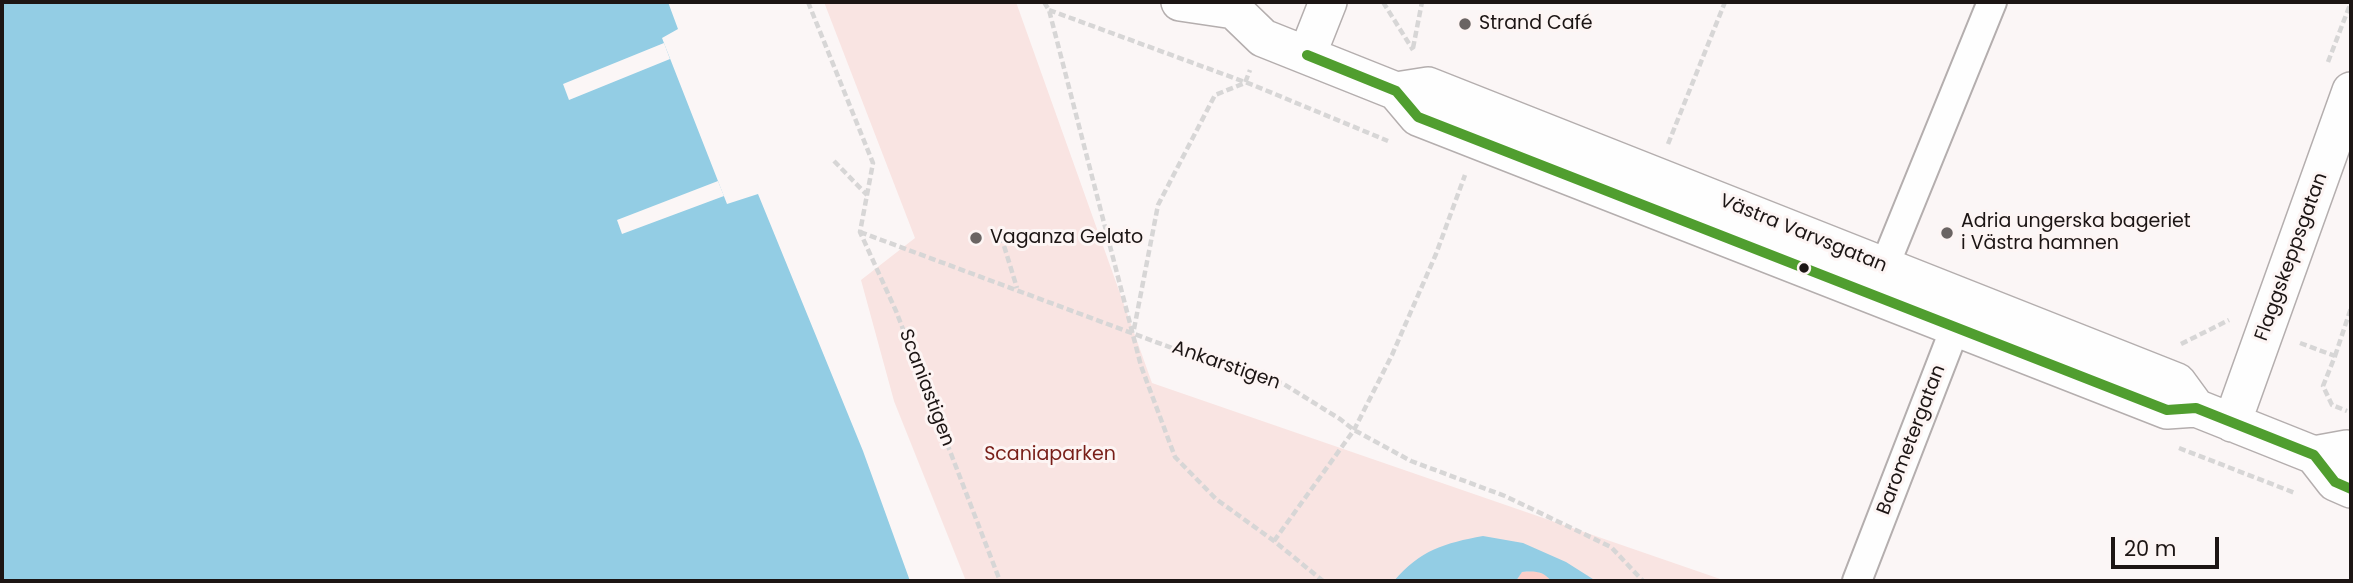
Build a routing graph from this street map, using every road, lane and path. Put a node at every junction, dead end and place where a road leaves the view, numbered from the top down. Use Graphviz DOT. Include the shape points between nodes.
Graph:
graph roads {
  1 [pos="808,2"];
  2 [pos="1044,2"];
  3 [pos="1180,2"];
  4 [pos="1328,2"];
  5 [pos="1725,2"];
  6 [pos="1992,2"];
  7 [pos="1307,55"];
  8 [pos="1245,83"];
  9 [pos="2351,91"];
  10 [pos="2345,127"];
  11 [pos="1666,148"];
  12 [pos="834,161"];
  13 [pos="1466,172"];
  14 [pos="867,195"];
  15 [pos="860,232"];
  16 [pos="1001,236"];
  17 [pos="1878,281"];
  18 [pos="1017,289"];
  19 [pos="2351,308"];
  20 [pos="1961,313"];
  21 [pos="1133,333"];
  22 [pos="2335,356"];
  23 [pos="2232,423"];
  24 [pos="1354,430"];
  25 [pos="2351,450"];
  26 [pos="2314,455"];
  27 [pos="2351,489"];
  28 [pos="1274,541"];
  29 [pos="1000,581"];
  30 [pos="1322,581"];
  31 [pos="1643,581"];
  32 [pos="1857,581"];
  1 -- 14 [label="path" via="873,163"];
  2 -- 21 [label="path"];
  3 -- 7 [label="street" via="1234,10 1263,38"];
  4 -- 7 [label="street"];
  5 -- 11 [label="path"];
  6 -- 17 [label="street"];
  7 -- 17 [label="street, Västra Varvsgatan" via="1396,91 1428,86"];
  8 -- 21 [label="path" via="1215,95 1158,205"];
  9 -- 10 [label="street, Flaggskeppsgatan"];
  10 -- 23 [label="street, Flaggskeppsgatan"];
  12 -- 14 [label="path"];
  13 -- 24 [label="path" via="1436,254"];
  14 -- 15 [label="path"];
  15 -- 18 [label="path, Ankarstigen"];
  15 -- 29 [label="path, Scaniastigen" via="896,311"];
  16 -- 18 [label="path"];
  17 -- 20 [label="street, Västra Varvsgatan"];
  18 -- 21 [label="path, Ankarstigen"];
  19 -- 22 [label="path"];
  20 -- 23 [label="street, Västra Varvsgatan" via="2167,410 2196,408"];
  20 -- 32 [label="street, Barometergatan"];
  21 -- 24 [label="path, Ankarstigen" via="1282,383"];
  21 -- 28 [label="path" via="1175,457 1216,499"];
  23 -- 26 [label="street, Västra Varvsgatan"];
  24 -- 28 [label="path"];
  24 -- 31 [label="path, Ankarstigen" via="1411,461 1505,496 1611,547"];
  25 -- 26 [label="street"];
  26 -- 27 [label="street" via="2335,482"];
  28 -- 30 [label="path"];
}
